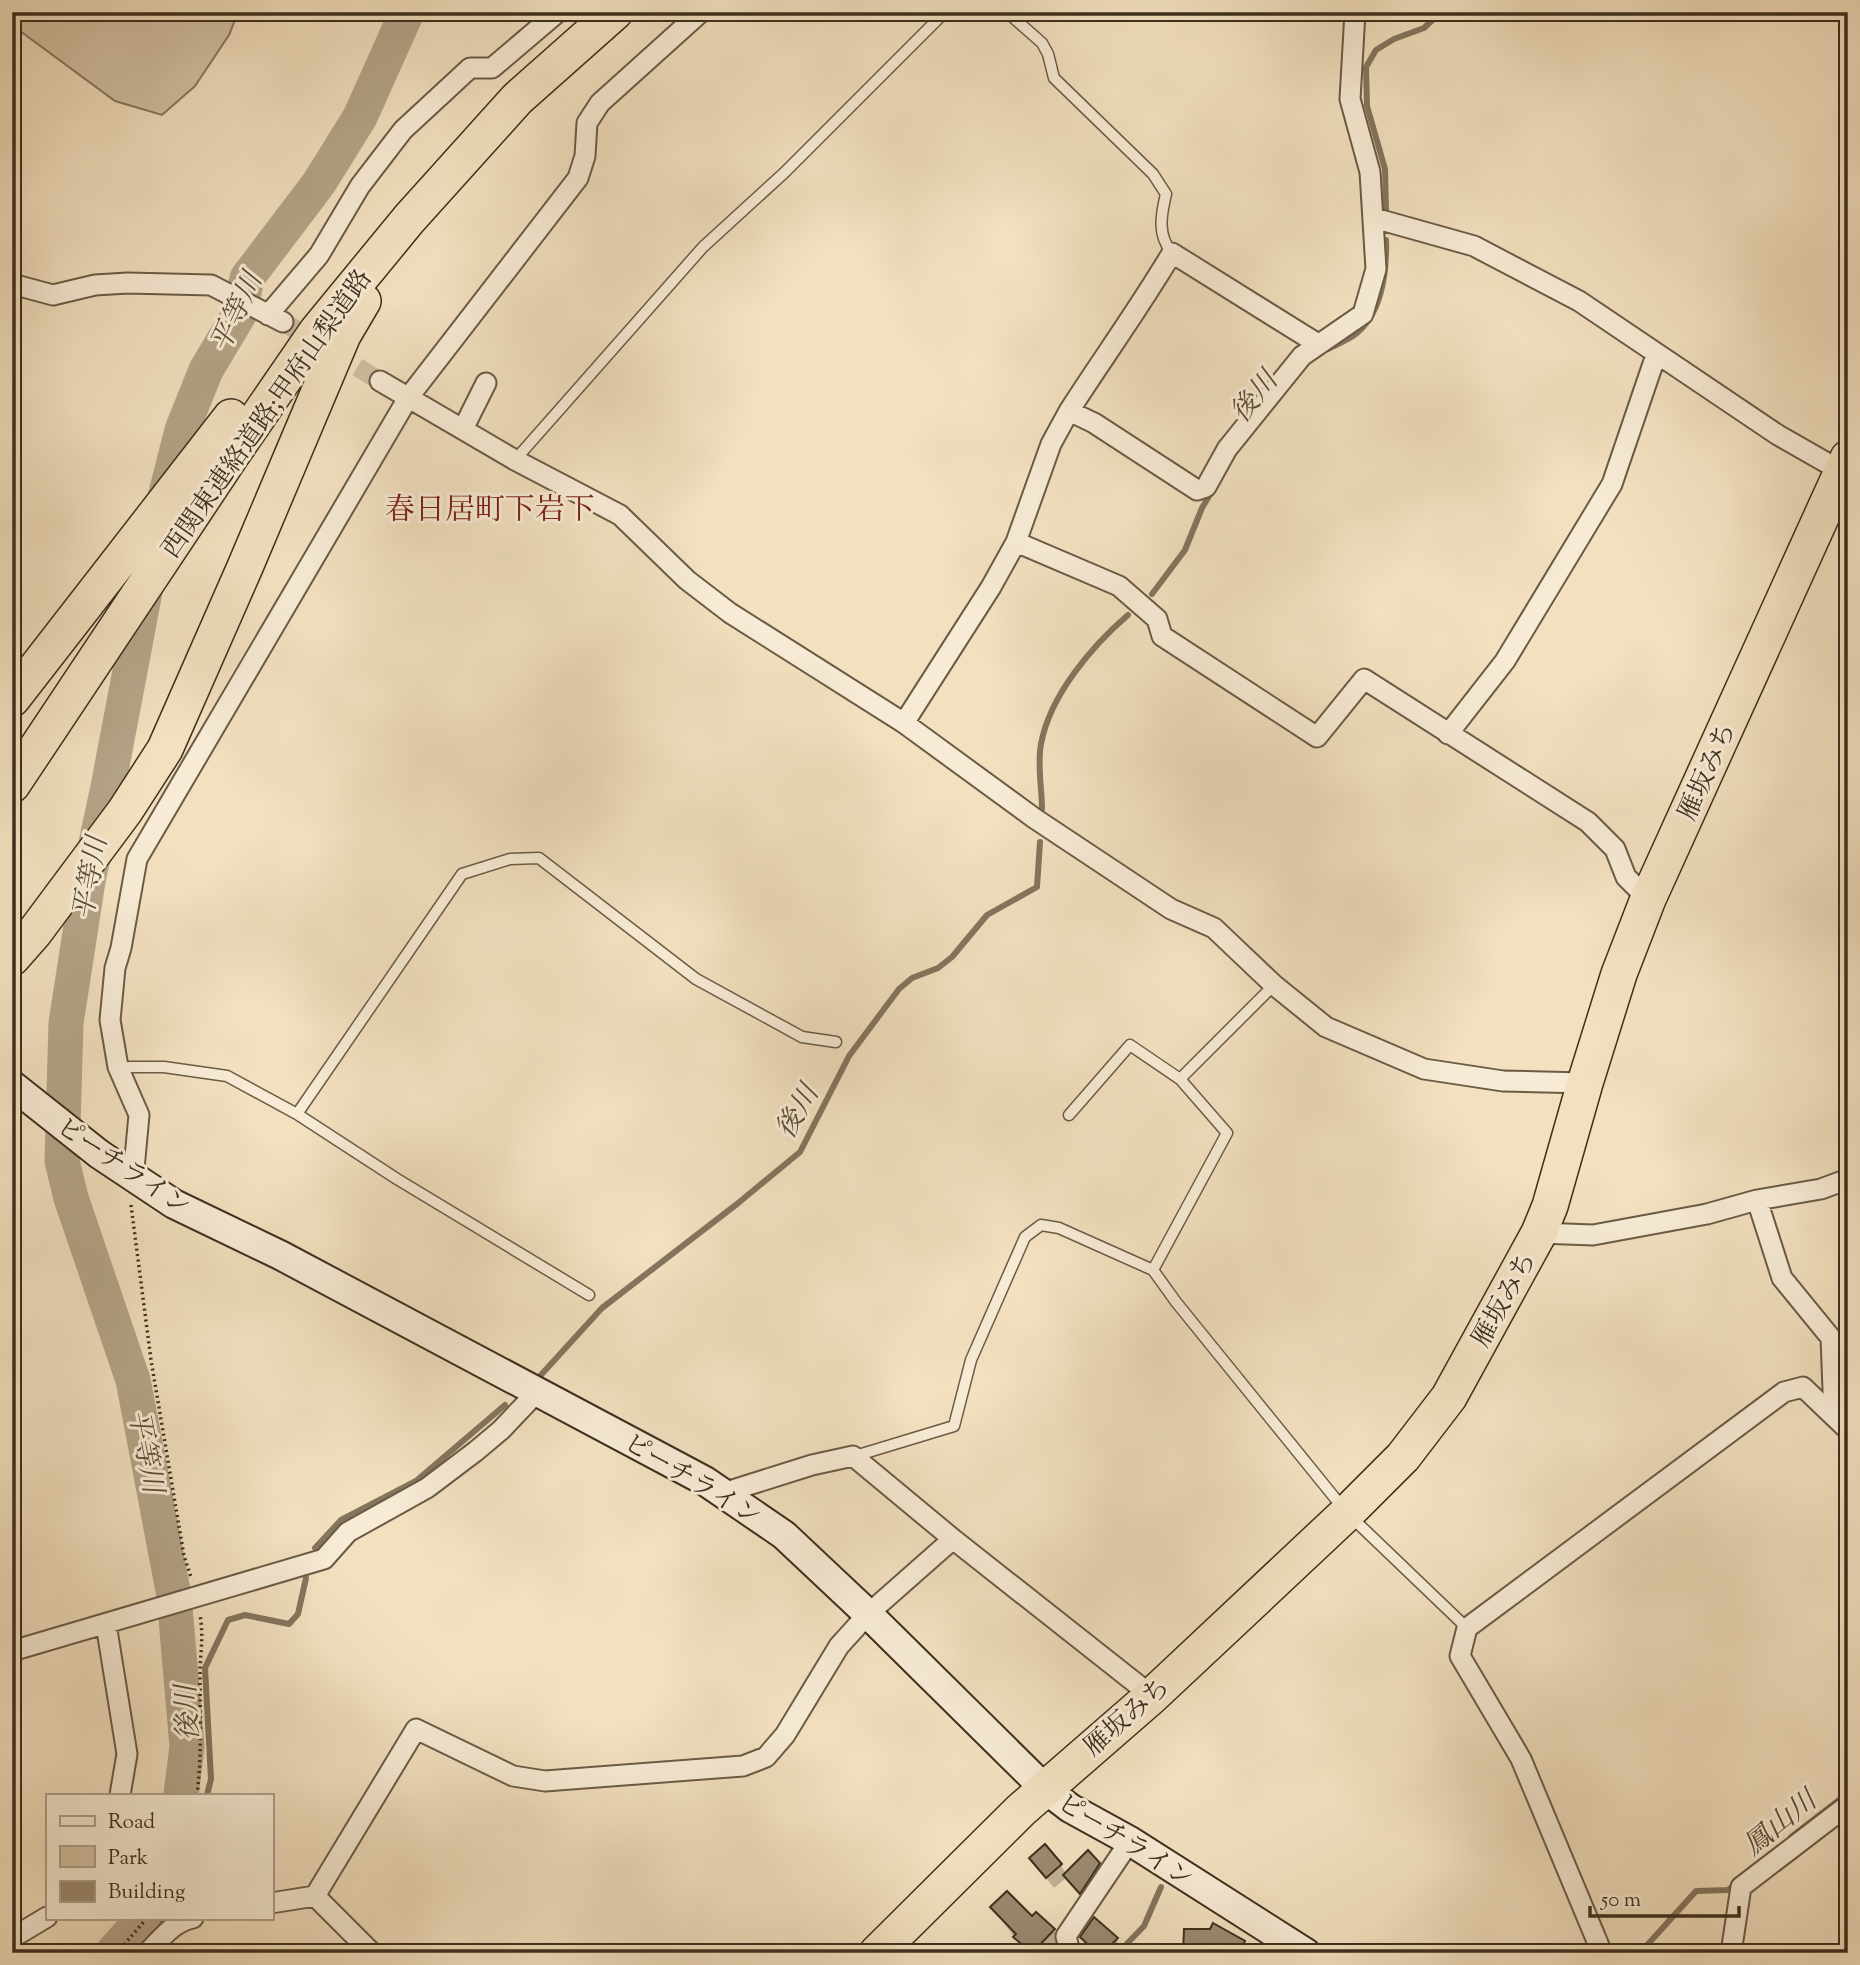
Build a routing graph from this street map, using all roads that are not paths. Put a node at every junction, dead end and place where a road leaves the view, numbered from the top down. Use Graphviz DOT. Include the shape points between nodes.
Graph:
graph roads {
  1 [pos="558,12"];
  2 [pos="615,12"];
  3 [pos="701,12"];
  4 [pos="945,12"];
  5 [pos="1007,12"];
  6 [pos="1355,12"];
  7 [pos="466,155"];
  8 [pos="1374,218"];
  9 [pos="1172,253"];
  10 [pos="362,276"];
  11 [pos="12,284"];
  12 [pos="1318,344"];
  13 [pos="1657,355"];
  14 [pos="380,381"];
  15 [pos="486,383"];
  16 [pos="408,398"];
  17 [pos="1069,411"];
  18 [pos="463,429"];
  19 [pos="515,460"];
  20 [pos="1846,467"];
  21 [pos="1016,542"];
  22 [pos="12,699"];
  23 [pos="904,723"];
  24 [pos="1448,734"];
  25 [pos="12,785"];
  26 [pos="1648,899"];
  27 [pos="23,945"];
  28 [pos="1274,985"];
  29 [pos="836,1042"];
  30 [pos="118,1067"];
  31 [pos="1180,1079"];
  32 [pos="1585,1083"];
  33 [pos="15,1091"];
  34 [pos="297,1114"];
  35 [pos="1069,1115"];
  36 [pos="1848,1180"];
  37 [pos="138,1182"];
  38 [pos="1756,1200"];
  39 [pos="1539,1233"];
  40 [pos="1153,1270"];
  41 [pos="589,1295"];
  42 [pos="538,1391"];
  43 [pos="1841,1423"];
  44 [pos="853,1456"];
  45 [pos="723,1493"];
  46 [pos="1348,1513"];
  47 [pos="953,1539"];
  48 [pos="868,1614"];
  49 [pos="106,1624"];
  50 [pos="1467,1628"];
  51 [pos="12,1651"];
  52 [pos="1152,1696"];
  53 [pos="1044,1788"];
  54 [pos="120,1794"];
  55 [pos="1848,1805"];
  56 [pos="1130,1841"];
  57 [pos="315,1895"];
  58 [pos="273,1903"];
  59 [pos="46,1918"];
  60 [pos="185,1920"];
  61 [pos="12,1938"];
  62 [pos="1303,1952"];
  63 [pos="147,1953"];
  64 [pos="372,1953"];
  65 [pos="877,1953"];
  66 [pos="1070,1953"];
  67 [pos="1602,1953"];
  68 [pos="1731,1953"];
  1 -- 11 [label="street" via="492,68 470,68 403,131 360,186 275,318 211,285 95,285 53,295"];
  2 -- 7 [label="highway, 西関東連絡道路;甲府山梨道路" via="517,99"];
  3 -- 16 [label="street" via="600,103 587,123 578,177"];
  4 -- 19 [label="lane" via="703,247"];
  5 -- 9 [label="lane" via="1042,43 1054,78 1153,174 1166,194 1161,218 1164,243"];
  6 -- 8 [label="street" via="1350,99 1370,172"];
  7 -- 10 [label="highway, 西関東連絡道路;甲府山梨道路"];
  7 -- 27 [label="highway" via="343,335 165,748 125,811"];
  8 -- 12 [label="street" via="1376,269 1363,314"];
  8 -- 13 [label="street" via="1474,246 1579,301"];
  9 -- 12 [label="street"];
  9 -- 17 [label="street"];
  10 -- 22 [label="highway" via="238,408"];
  10 -- 25 [label="highway, 西関東連絡道路;甲府山梨道路" via="317,331 231,456"];
  12 -- 17 [label="street" via="1282,379 1227,449 1206,487 1197,490"];
  13 -- 20 [label="street" via="1778,435"];
  13 -- 24 [label="street" via="1612,484 1506,661"];
  14 -- 16 [label="street"];
  15 -- 18 [label="street"];
  16 -- 18 [label="street"];
  16 -- 30 [label="street" via="137,859 112,991 110,1020"];
  17 -- 21 [label="street" via="1051,444"];
  18 -- 19 [label="street"];
  19 -- 23 [label="street" via="620,515 687,580 730,613"];
  20 -- 26 [label="highway, 雁坂みち"];
  21 -- 23 [label="street"];
  21 -- 24 [label="street" via="1119,586 1157,619 1162,636 1317,737 1364,678"];
  23 -- 28 [label="street" via="1034,818 1171,909 1214,928"];
  24 -- 26 [label="street" via="1588,822 1615,849 1626,877"];
  26 -- 32 [label="highway, 雁坂みち"];
  28 -- 31 [label="lane"];
  28 -- 32 [label="street" via="1326,1027 1424,1069 1503,1081"];
  29 -- 34 [label="lane" via="802,1037 696,979 539,858 510,859 461,874"];
  30 -- 34 [label="lane" via="164,1067 227,1076"];
  30 -- 37 [label="street" via="139,1115"];
  31 -- 35 [label="lane" via="1130,1045"];
  31 -- 40 [label="lane" via="1227,1133"];
  32 -- 39 [label="highway, 雁坂みち"];
  33 -- 37 [label="street, ピーチライン"];
  34 -- 41 [label="lane"];
  36 -- 38 [label="street"];
  37 -- 42 [label="street, ピーチライン" via="174,1205 280,1255"];
  38 -- 39 [label="street" via="1593,1235"];
  38 -- 43 [label="street" via="1782,1278 1831,1338"];
  39 -- 46 [label="highway, 雁坂みち" via="1449,1397 1403,1457"];
  40 -- 44 [label="lane" via="1059,1227 1041,1225 1025,1237 971,1360 954,1426"];
  40 -- 46 [label="lane"];
  42 -- 45 [label="street, ピーチライン"];
  42 -- 49 [label="street" via="476,1451 427,1488 348,1532 324,1559"];
  43 -- 50 [label="street" via="1804,1387 1784,1392"];
  44 -- 45 [label="street"];
  44 -- 47 [label="street"];
  45 -- 48 [label="street, ピーチライン" via="784,1535"];
  46 -- 50 [label="lane"];
  46 -- 52 [label="highway, 雁坂みち"];
  47 -- 48 [label="street"];
  47 -- 52 [label="street"];
  48 -- 53 [label="street, ピーチライン"];
  48 -- 57 [label="street" via="839,1646 785,1735 766,1757 743,1766 545,1781 513,1776 416,1729"];
  49 -- 51 [label="street"];
  49 -- 54 [label="street" via="127,1754"];
  50 -- 67 [label="street" via="1460,1656 1521,1759"];
  52 -- 53 [label="highway, 雁坂みち"];
  53 -- 56 [label="street, ピーチライン"];
  53 -- 65 [label="highway, 雁坂みち"];
  55 -- 68 [label="street" via="1741,1887"];
  56 -- 62 [label="street, ピーチライン"];
  56 -- 66 [label="street" via="1066,1936"];
  57 -- 58 [label="street"];
  57 -- 64 [label="street"];
  59 -- 61 [label="street"];
  60 -- 63 [label="street"];
}
